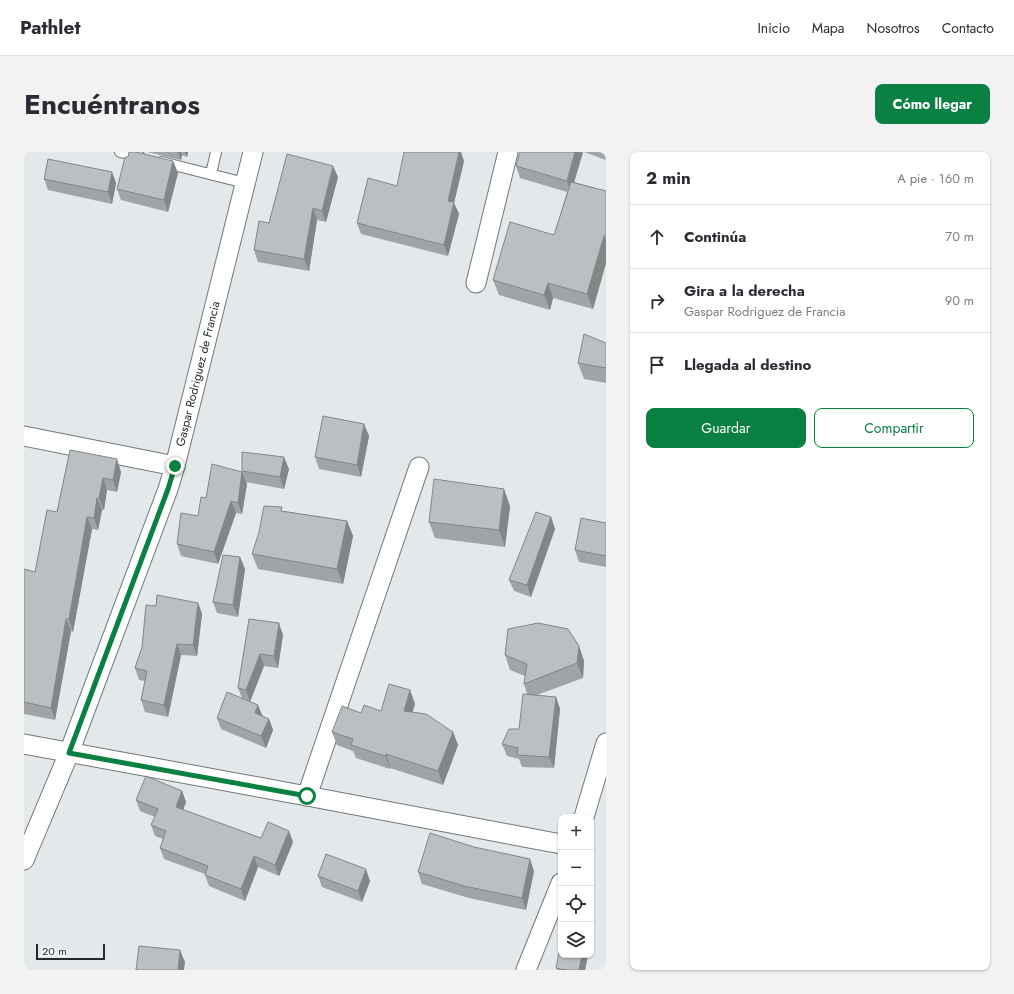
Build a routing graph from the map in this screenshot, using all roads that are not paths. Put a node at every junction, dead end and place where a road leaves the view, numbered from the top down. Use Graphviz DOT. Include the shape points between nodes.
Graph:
graph roads {
  1 [pos="120,152"];
  2 [pos="216,152"];
  3 [pos="253,152"];
  4 [pos="508,152"];
  5 [pos="211,174"];
  6 [pos="245,183"];
  7 [pos="476,284"];
  8 [pos="24,436"];
  9 [pos="175,466"];
  10 [pos="419,467"];
  11 [pos="606,743"];
  12 [pos="24,744"];
  13 [pos="69,753"];
  14 [pos="307,796"];
  15 [pos="585,814"];
  16 [pos="558,843"];
  17 [pos="24,860"];
  18 [pos="560,886"];
  19 [pos="526,970"];
  1 -- 5 [label="lane"];
  2 -- 5 [label="lane"];
  3 -- 6 [label="street, Gaspar Rodriguez de Francia"];
  4 -- 7 [label="street"];
  5 -- 6 [label="lane"];
  6 -- 9 [label="street, Gaspar Rodriguez de Francia"];
  8 -- 9 [label="street"];
  9 -- 13 [label="street, Gaspar Rodriguez de Francia"];
  10 -- 14 [label="street"];
  11 -- 15 [label="street"];
  12 -- 13 [label="street"];
  13 -- 14 [label="street"];
  13 -- 17 [label="street, Gaspar Rodriguez de Francia"];
  14 -- 16 [label="street"];
  18 -- 19 [label="street"];
}
